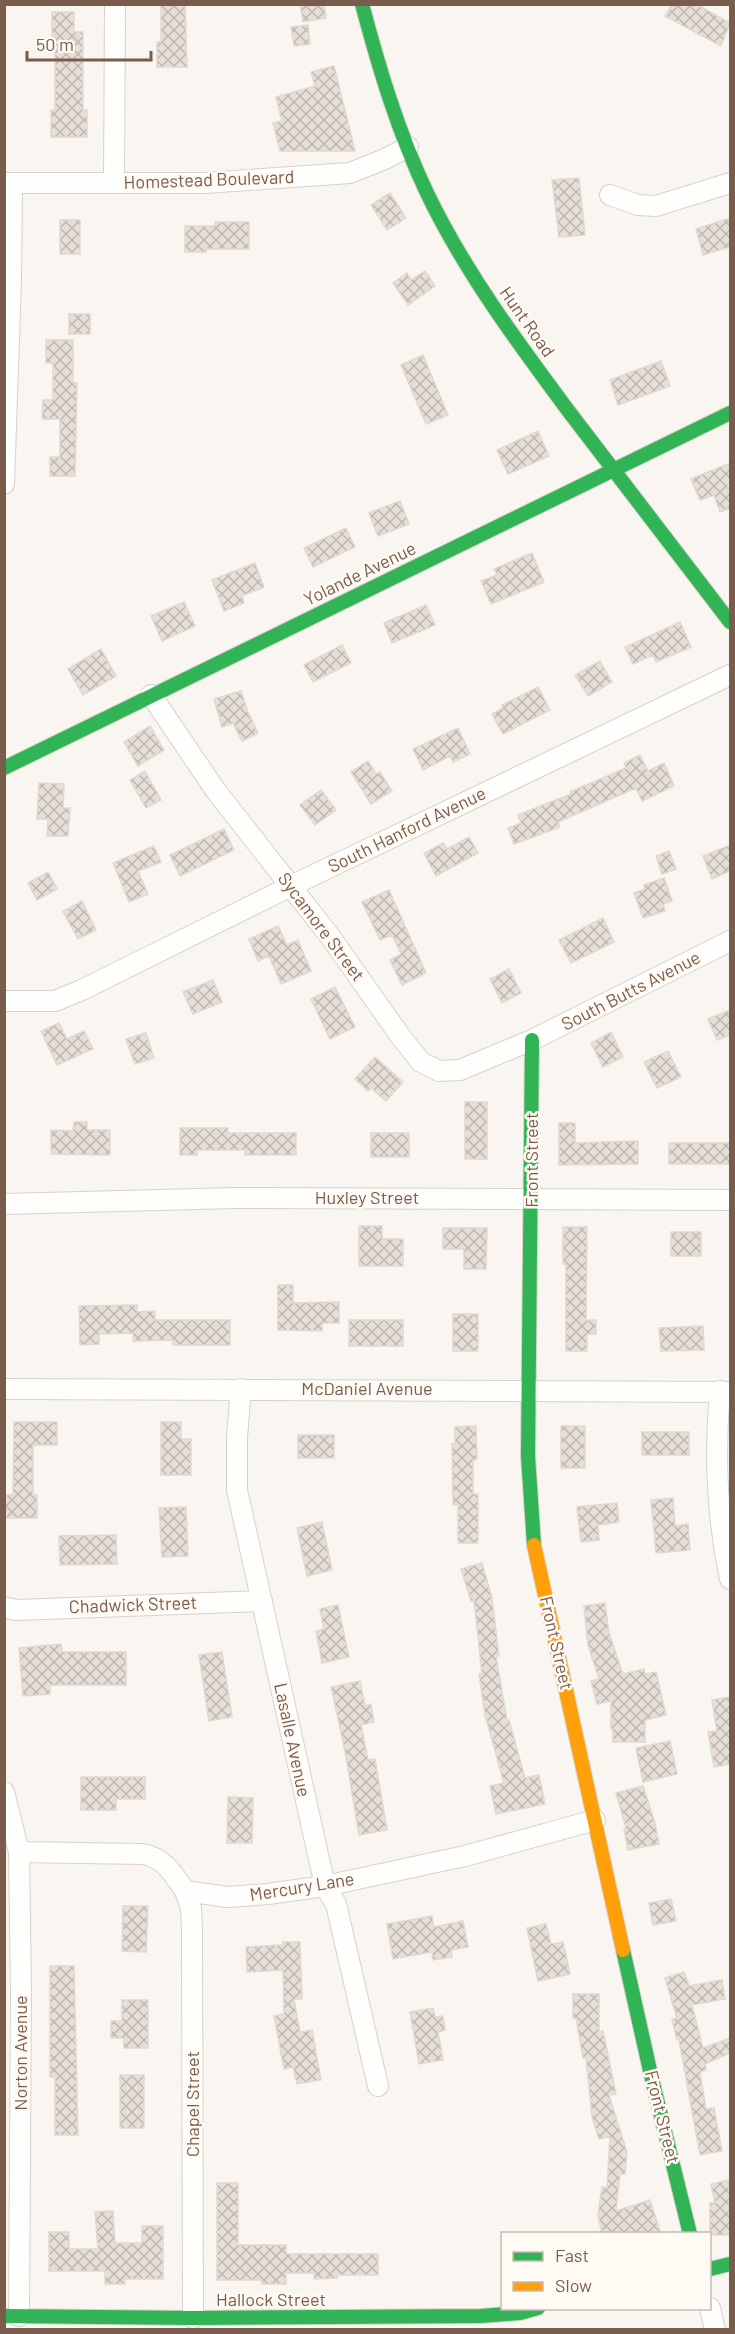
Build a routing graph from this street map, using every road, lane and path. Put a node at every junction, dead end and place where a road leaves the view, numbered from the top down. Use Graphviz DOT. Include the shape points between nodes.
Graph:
graph roads {
  1 [pos="115,4"];
  2 [pos="362,4"];
  3 [pos="408,147"];
  4 [pos="8,183"];
  5 [pos="114,183"];
  6 [pos="730,183"];
  7 [pos="610,195"];
  8 [pos="730,413"];
  9 [pos="615,471"];
  10 [pos="4,484"];
  11 [pos="730,622"];
  12 [pos="730,675"];
  13 [pos="151,695"];
  14 [pos="4,768"];
  15 [pos="291,886"];
  16 [pos="730,941"];
  17 [pos="4,1001"];
  18 [pos="532,1040"];
  19 [pos="532,1198"];
  20 [pos="730,1200"];
  21 [pos="4,1204"];
  22 [pos="4,1389"];
  23 [pos="241,1389"];
  24 [pos="530,1390"];
  25 [pos="725,1391"];
  26 [pos="730,1579"];
  27 [pos="262,1601"];
  28 [pos="4,1607"];
  29 [pos="4,1792"];
  30 [pos="595,1820"];
  31 [pos="19,1852"];
  32 [pos="325,1886"];
  33 [pos="185,1891"];
  34 [pos="378,2086"];
  35 [pos="690,2232"];
  36 [pos="730,2265"];
  37 [pos="711,2269"];
  38 [pos="710,2310"];
  39 [pos="12,2316"];
  40 [pos="526,2317"];
  41 [pos="193,2318"];
  42 [pos="715,2330"];
  1 -- 5 [label="street"];
  2 -- 3 [label="street, Hunt Road" via="375,56"];
  3 -- 5 [label="street, Homestead Boulevard" via="350,173 205,183"];
  3 -- 9 [label="street, Hunt Road" via="427,194 466,266"];
  4 -- 5 [label="street, Homestead Boulevard"];
  4 -- 10 [label="street" via="11,281"];
  6 -- 7 [label="street" via="656,206 638,205"];
  8 -- 9 [label="street, Yolande Avenue"];
  9 -- 11 [label="street, Hunt Road"];
  9 -- 13 [label="street, Yolande Avenue"];
  12 -- 15 [label="street, South Hanford Avenue"];
  13 -- 14 [label="street, Yolande Avenue"];
  13 -- 15 [label="street, Sycamore Street" via="216,791"];
  15 -- 17 [label="street, South Hanford Avenue" via="55,1001"];
  15 -- 18 [label="street, Sycamore Street" via="421,1062 439,1071 460,1070"];
  16 -- 18 [label="street, South Butts Avenue"];
  18 -- 19 [label="street, Front Street"];
  19 -- 20 [label="street, Huxley Street"];
  19 -- 21 [label="street, Huxley Street" via="235,1198"];
  19 -- 24 [label="street, Front Street"];
  22 -- 23 [label="street, McDaniel Avenue"];
  23 -- 24 [label="street, McDaniel Avenue"];
  23 -- 27 [label="street, Lasalle Avenue" via="237,1490"];
  24 -- 25 [label="street, McDaniel Avenue"];
  24 -- 30 [label="street, Front Street" via="528,1455 533,1540"];
  25 -- 26 [label="street" via="716,1469 718,1512"];
  27 -- 28 [label="street, Chadwick Street" via="16,1610"];
  27 -- 32 [label="street, Lasalle Avenue"];
  29 -- 31 [label="street, Norton Avenue"];
  30 -- 32 [label="street, Mercury Lane" via="465,1856"];
  30 -- 35 [label="street, Front Street"];
  31 -- 33 [label="street" via="119,1852 152,1856 166,1863"];
  31 -- 39 [label="street, Norton Avenue" via="21,1993"];
  32 -- 33 [label="street, Mercury Lane" via="228,1897"];
  32 -- 34 [label="street, Lasalle Avenue" via="336,1904"];
  33 -- 41 [label="street, Chapel Street" via="192,1930"];
  36 -- 37 [label="street"];
  38 -- 42 [label="street"];
  39 -- 41 [label="street, Hallock Street"];
  40 -- 41 [label="street, Hallock Street"];
}
